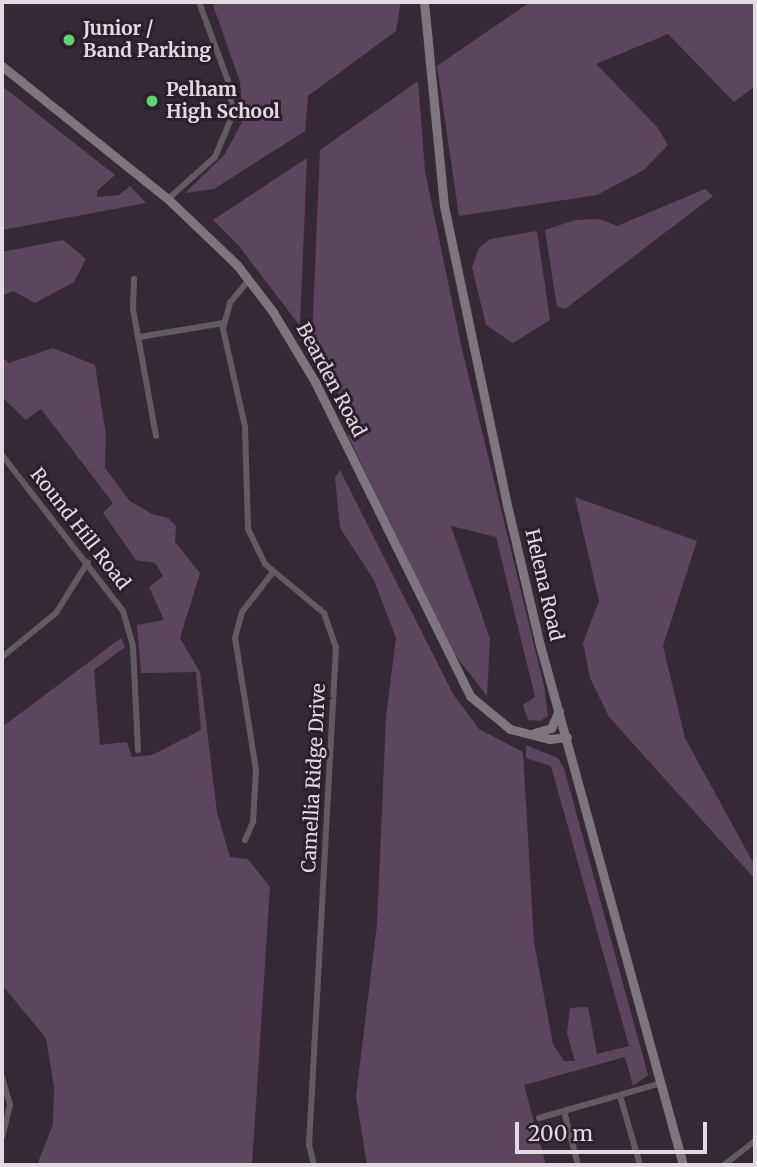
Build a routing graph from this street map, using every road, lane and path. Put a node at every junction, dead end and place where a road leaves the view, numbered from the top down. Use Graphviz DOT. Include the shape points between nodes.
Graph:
graph roads {
  1 [pos="199,2"];
  2 [pos="424,2"];
  3 [pos="2,66"];
  4 [pos="168,199"];
  5 [pos="134,279"];
  6 [pos="249,280"];
  7 [pos="224,323"];
  8 [pos="138,337"];
  9 [pos="156,436"];
  10 [pos="2,455"];
  11 [pos="88,562"];
  12 [pos="273,572"];
  13 [pos="2,657"];
  14 [pos="559,711"];
  15 [pos="528,734"];
  16 [pos="567,737"];
  17 [pos="138,750"];
  18 [pos="244,840"];
  19 [pos="2,1077"];
  20 [pos="662,1083"];
  21 [pos="620,1096"];
  22 [pos="564,1111"];
  23 [pos="539,1118"];
  24 [pos="2,1137"];
  25 [pos="755,1142"];
  26 [pos="314,1165"];
  27 [pos="578,1165"];
  28 [pos="640,1165"];
  29 [pos="683,1165"];
  30 [pos="724,1165"];
  1 -- 4 [label="street" via="230,86 231,119 219,152"];
  2 -- 14 [label="main road, Helena Road" via="432,116 447,220 513,534"];
  3 -- 4 [label="main road, Bearden Road"];
  4 -- 6 [label="main road, Bearden Road"];
  5 -- 8 [label="street"];
  6 -- 7 [label="street" via="230,303"];
  6 -- 15 [label="main road, Bearden Road" via="287,333 326,401 465,689 495,720"];
  7 -- 8 [label="street"];
  7 -- 12 [label="street, Camellia Ridge Drive" via="245,427 247,529 255,549"];
  8 -- 9 [label="street"];
  10 -- 11 [label="street, Round Hill Road"];
  11 -- 13 [label="street" via="56,613"];
  11 -- 17 [label="street, Round Hill Road" via="117,599 128,624"];
  12 -- 18 [label="street" via="242,612 235,638 256,771 253,822"];
  12 -- 26 [label="street, Camellia Ridge Drive" via="319,606 336,647 309,1144"];
  14 -- 15 [label="main road" via="551,727"];
  14 -- 16 [label="main road, Helena Road"];
  15 -- 16 [label="main road, Bearden Road"];
  16 -- 20 [label="main road, Helena Road"];
  19 -- 24 [label="street" via="10,1105"];
  20 -- 21 [label="street"];
  20 -- 29 [label="main road, Helena Road"];
  21 -- 22 [label="street"];
  21 -- 28 [label="street"];
  22 -- 23 [label="street"];
  22 -- 27 [label="street"];
  25 -- 30 [label="street"];
}
